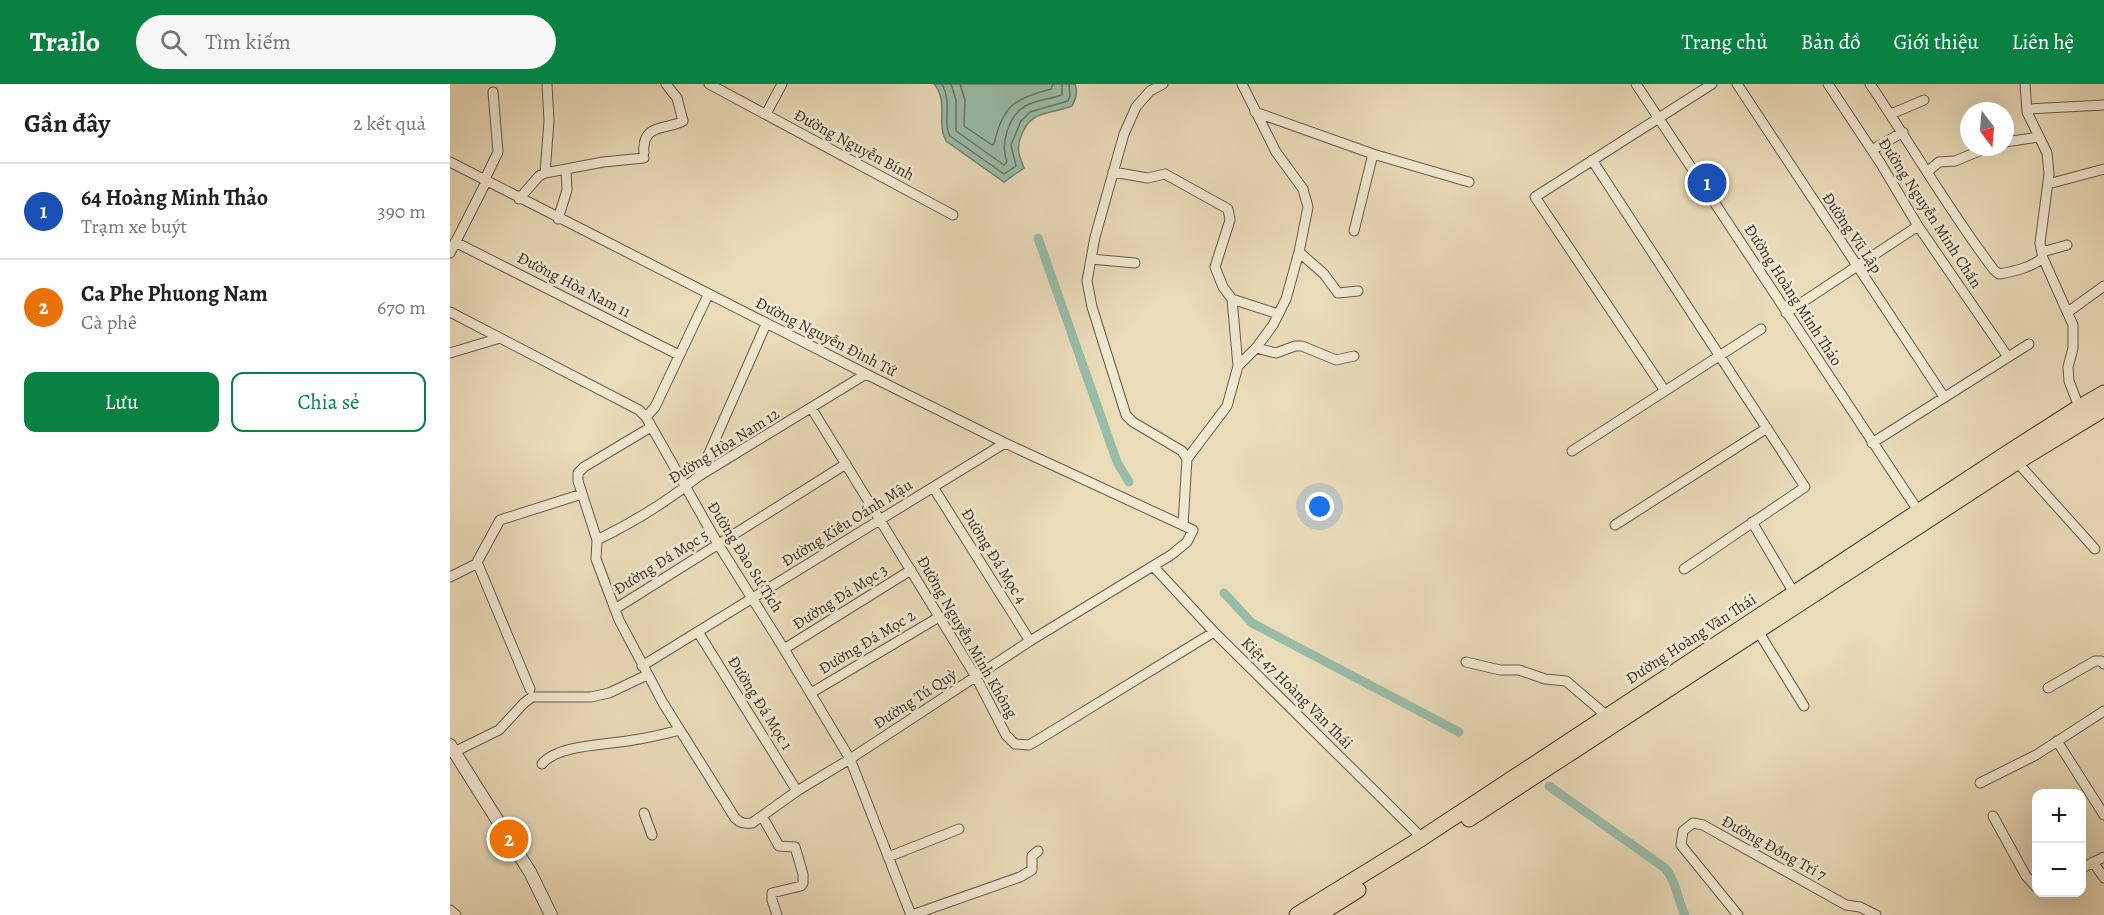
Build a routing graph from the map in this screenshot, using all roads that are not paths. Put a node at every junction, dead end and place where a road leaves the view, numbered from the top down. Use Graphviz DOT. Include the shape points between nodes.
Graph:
graph roads {
  1 [pos="547,84"];
  2 [pos="666,84"];
  3 [pos="709,84"];
  4 [pos="782,84"];
  5 [pos="1163,84"];
  6 [pos="1242,84"];
  7 [pos="1636,84"];
  8 [pos="1712,84"];
  9 [pos="1737,84"];
  10 [pos="1828,84"];
  11 [pos="1870,84"];
  12 [pos="2025,84"];
  13 [pos="493,92"];
  14 [pos="1924,100"];
  15 [pos="2104,105"];
  16 [pos="2027,109"];
  17 [pos="1255,112"];
  18 [pos="766,114"];
  19 [pos="1891,114"];
  20 [pos="1657,117"];
  21 [pos="1902,132"];
  22 [pos="2039,137"];
  23 [pos="2014,141"];
  24 [pos="1872,150"];
  25 [pos="1373,154"];
  26 [pos="1966,156"];
  27 [pos="1592,160"];
  28 [pos="450,162"];
  29 [pos="566,169"];
  30 [pos="2104,169"];
  31 [pos="545,172"];
  32 [pos="1113,172"];
  33 [pos="1927,172"];
  34 [pos="485,181"];
  35 [pos="1469,182"];
  36 [pos="2048,184"];
  37 [pos="519,199"];
  38 [pos="953,214"];
  39 [pos="558,219"];
  40 [pos="1918,226"];
  41 [pos="1354,231"];
  42 [pos="455,242"];
  43 [pos="2067,244"];
  44 [pos="1299,252"];
  45 [pos="450,253"];
  46 [pos="2042,255"];
  47 [pos="1091,259"];
  48 [pos="1135,263"];
  49 [pos="1857,266"];
  50 [pos="2104,286"];
  51 [pos="1358,291"];
  52 [pos="708,295"];
  53 [pos="1232,299"];
  54 [pos="450,312"];
  55 [pos="2068,312"];
  56 [pos="1786,313"];
  57 [pos="1278,314"];
  58 [pos="765,324"];
  59 [pos="1761,329"];
  60 [pos="500,338"];
  61 [pos="2029,344"];
  62 [pos="1256,348"];
  63 [pos="450,353"];
  64 [pos="679,355"];
  65 [pos="1354,356"];
  66 [pos="1720,356"];
  67 [pos="2008,357"];
  68 [pos="1238,366"];
  69 [pos="866,374"];
  70 [pos="1665,391"];
  71 [pos="2104,393"];
  72 [pos="1944,397"];
  73 [pos="2079,407"];
  74 [pos="812,409"];
  75 [pos="2104,409"];
  76 [pos="646,417"];
  77 [pos="651,427"];
  78 [pos="1767,428"];
  79 [pos="1005,443"];
  80 [pos="1872,443"];
  81 [pos="1572,451"];
  82 [pos="1187,459"];
  83 [pos="2018,462"];
  84 [pos="846,464"];
  85 [pos="699,477"];
  86 [pos="933,487"];
  87 [pos="685,488"];
  88 [pos="582,494"];
  89 [pos="1922,517"];
  90 [pos="880,519"];
  91 [pos="1752,522"];
  92 [pos="1183,525"];
  93 [pos="1615,525"];
  94 [pos="1193,530"];
  95 [pos="597,540"];
  96 [pos="718,544"];
  97 [pos="2095,549"];
  98 [pos="477,562"];
  99 [pos="1154,566"];
  100 [pos="1684,569"];
  101 [pos="911,570"];
  102 [pos="450,577"];
  103 [pos="1794,593"];
  104 [pos="753,598"];
  105 [pos="615,609"];
  106 [pos="939,617"];
  107 [pos="1758,631"];
  108 [pos="698,632"];
  109 [pos="1214,632"];
  110 [pos="1030,641"];
  111 [pos="784,649"];
  112 [pos="2101,660"];
  113 [pos="1466,662"];
  114 [pos="645,670"];
  115 [pos="976,677"];
  116 [pos="2048,688"];
  117 [pos="530,689"];
  118 [pos="811,693"];
  119 [pos="1804,706"];
  120 [pos="2104,711"];
  121 [pos="1607,716"];
  122 [pos="680,730"];
  123 [pos="2057,741"];
  124 [pos="452,749"];
  125 [pos="850,759"];
  126 [pos="542,764"];
  127 [pos="1980,783"];
  128 [pos="797,791"];
  129 [pos="1491,799"];
  130 [pos="644,813"];
  131 [pos="2104,815"];
  132 [pos="762,816"];
  133 [pos="1994,816"];
  134 [pos="959,829"];
  135 [pos="652,835"];
  136 [pos="1422,838"];
  137 [pos="1038,851"];
  138 [pos="888,857"];
  139 [pos="2104,857"];
  140 [pos="2094,862"];
  141 [pos="2086,866"];
  142 [pos="2104,878"];
  143 [pos="2032,882"];
  144 [pos="450,910"];
  145 [pos="1857,911"];
  146 [pos="456,915"];
  147 [pos="551,915"];
  148 [pos="777,915"];
  149 [pos="912,915"];
  150 [pos="1297,915"];
  151 [pos="1318,915"];
  152 [pos="1738,915"];
  153 [pos="1876,915"];
  1 -- 31 [label="street"];
  2 -- 29 [label="street" via="677,98 682,121 656,129 644,142 644,155"];
  3 -- 18 [label="street, Đường Nguyễn Bính"];
  4 -- 18 [label="street"];
  5 -- 32 [label="street" via="1150,91 1136,107"];
  6 -- 17 [label="street"];
  7 -- 20 [label="street, Đường Hoàng Minh Thảo"];
  8 -- 20 [label="street"];
  9 -- 49 [label="street, Đường Vũ Lập"];
  10 -- 24 [label="street, Đường Nguyễn Minh Chấn"];
  11 -- 19 [label="street"];
  12 -- 16 [label="street"];
  13 -- 34 [label="street" via="498,152"];
  14 -- 19 [label="street"];
  15 -- 16 [label="street"];
  16 -- 22 [label="street"];
  17 -- 25 [label="street"];
  17 -- 44 [label="street" via="1276,152 1303,189 1308,207"];
  18 -- 38 [label="street, Đường Nguyễn Bính"];
  19 -- 21 [label="street"];
  20 -- 27 [label="street"];
  20 -- 56 [label="street, Đường Hoàng Minh Thảo"];
  21 -- 24 [label="street"];
  21 -- 33 [label="street"];
  22 -- 23 [label="street"];
  22 -- 36 [label="street" via="2047,153"];
  24 -- 40 [label="street, Đường Nguyễn Minh Chấn"];
  25 -- 35 [label="street"];
  25 -- 41 [label="street"];
  26 -- 33 [label="street" via="1939,162"];
  27 -- 66 [label="street"];
  27 -- 70 [label="street" via="1535,197"];
  28 -- 34 [label="street, Đường Nguyễn Đình Tứ"];
  29 -- 31 [label="street"];
  29 -- 39 [label="street" via="567,190"];
  30 -- 36 [label="street"];
  31 -- 37 [label="street"];
  32 -- 47 [label="street"];
  32 -- 53 [label="street" via="1148,178 1165,174 1228,209 1230,220 1215,267"];
  33 -- 46 [label="street" via="1994,270 2000,274 2021,270 2032,266"];
  34 -- 37 [label="street, Đường Nguyễn Đình Tứ"];
  34 -- 42 [label="street"];
  36 -- 46 [label="street" via="2040,243"];
  37 -- 39 [label="street, Đường Nguyễn Đình Tứ"];
  39 -- 52 [label="street, Đường Nguyễn Đình Tứ"];
  40 -- 49 [label="street"];
  40 -- 67 [label="street, Đường Nguyễn Minh Chấn"];
  42 -- 45 [label="street"];
  42 -- 64 [label="street, Đường Hòa Nam 11"];
  43 -- 46 [label="street"];
  44 -- 51 [label="street" via="1338,293"];
  44 -- 57 [label="street"];
  46 -- 55 [label="street"];
  47 -- 48 [label="street"];
  47 -- 82 [label="street" via="1087,281 1092,307 1126,415"];
  49 -- 56 [label="street"];
  49 -- 72 [label="street, Đường Vũ Lập"];
  50 -- 55 [label="street"];
  52 -- 58 [label="street, Đường Nguyễn Đình Tứ"];
  52 -- 64 [label="street"];
  53 -- 57 [label="street"];
  53 -- 68 [label="street"];
  54 -- 60 [label="street, Đường Đào Sư Tích"];
  55 -- 73 [label="street" via="2073,325 2069,381"];
  56 -- 80 [label="street, Đường Hoàng Minh Thảo"];
  57 -- 62 [label="street"];
  58 -- 69 [label="street, Đường Nguyễn Đình Tứ"];
  58 -- 85 [label="street"];
  59 -- 66 [label="street"];
  60 -- 63 [label="street"];
  60 -- 76 [label="street, Đường Đào Sư Tích" via="621,400"];
  61 -- 67 [label="street"];
  62 -- 65 [label="street" via="1276,353 1302,346 1336,360"];
  62 -- 68 [label="street"];
  64 -- 76 [label="street" via="655,407"];
  66 -- 70 [label="street"];
  66 -- 78 [label="street"];
  67 -- 72 [label="street"];
  68 -- 82 [label="street" via="1227,406"];
  69 -- 74 [label="street, Đường Hòa Nam 12"];
  69 -- 79 [label="street, Đường Nguyễn Đình Tứ"];
  70 -- 81 [label="street"];
  71 -- 73 [label="main road, Đường Hoàng Văn Thái"];
  72 -- 80 [label="street"];
  73 -- 89 [label="main road, Đường Hoàng Văn Thái"];
  74 -- 84 [label="street, Đường Nguyễn Minh Không"];
  74 -- 85 [label="street, Đường Hòa Nam 12"];
  75 -- 83 [label="main road, Đường Hoàng Văn Thái"];
  76 -- 77 [label="street, Đường Đào Sư Tích"];
  77 -- 87 [label="street, Đường Đào Sư Tích"];
  77 -- 88 [label="street, Đường Tú Quỳ" via="581,469 578,476"];
  78 -- 91 [label="street" via="1805,487"];
  78 -- 93 [label="street"];
  79 -- 86 [label="street, Đường Kiều Oánh Mậu"];
  79 -- 92 [label="street, Đường Nguyễn Đình Tứ"];
  80 -- 89 [label="street, Đường Hoàng Minh Thảo"];
  82 -- 92 [label="street"];
  83 -- 89 [label="main road, Đường Hoàng Văn Thái"];
  83 -- 97 [label="street"];
  84 -- 90 [label="street, Đường Nguyễn Minh Không"];
  84 -- 96 [label="street, Đường Đá Mọc 5"];
  85 -- 87 [label="street, Đường Hòa Nam 12"];
  86 -- 90 [label="street, Đường Kiều Oánh Mậu"];
  86 -- 110 [label="street, Đường Đá Mọc 4"];
  87 -- 95 [label="street, Đường Hòa Nam 12"];
  87 -- 96 [label="street, Đường Đào Sư Tích"];
  88 -- 95 [label="street, Đường Tú Quỳ"];
  88 -- 98 [label="street" via="500,520"];
  89 -- 103 [label="main road, Đường Hoàng Văn Thái"];
  89 -- 107 [label="main road, Đường Hoàng Văn Thái"];
  90 -- 101 [label="street, Đường Nguyễn Minh Không"];
  90 -- 104 [label="street, Đường Kiều Oánh Mậu"];
  91 -- 100 [label="street"];
  91 -- 103 [label="street"];
  92 -- 94 [label="street, Đường Nguyễn Đình Tứ"];
  94 -- 99 [label="street, Đường Tú Quỳ" via="1187,542"];
  95 -- 105 [label="street, Đường Tú Quỳ" via="596,559"];
  96 -- 104 [label="street, Đường Đào Sư Tích"];
  96 -- 105 [label="street, Đường Đá Mọc 5"];
  98 -- 102 [label="street"];
  98 -- 117 [label="street"];
  99 -- 109 [label="street, Kiệt 47 Hoàng Văn Thái"];
  99 -- 110 [label="street, Đường Tú Quỳ"];
  101 -- 106 [label="street, Đường Nguyễn Minh Không"];
  101 -- 111 [label="street, Đường Đá Mọc 3"];
  103 -- 121 [label="main road, Đường Hoàng Văn Thái"];
  104 -- 108 [label="street, Đường Kiều Oánh Mậu"];
  104 -- 111 [label="street, Đường Đào Sư Tích"];
  105 -- 114 [label="street, Đường Tú Quỳ"];
  106 -- 115 [label="street, Đường Nguyễn Minh Không"];
  106 -- 118 [label="street, Đường Đá Mọc 2"];
  107 -- 119 [label="street"];
  107 -- 129 [label="main road, Đường Hoàng Văn Thái"];
  108 -- 114 [label="street, Đường Kiều Oánh Mậu"];
  108 -- 128 [label="street, Đường Đá Mọc 1"];
  109 -- 115 [label="street, Đường Nguyễn Minh Không" via="1029,745 1016,744 1006,735"];
  109 -- 136 [label="street, Kiệt 47 Hoàng Văn Thái"];
  110 -- 115 [label="street, Đường Tú Quỳ"];
  111 -- 118 [label="street, Đường Đào Sư Tích"];
  112 -- 116 [label="street"];
  113 -- 121 [label="street" via="1566,681"];
  114 -- 122 [label="street, Đường Tú Quỳ"];
  114 -- 124 [label="street, Đường Kiều Oánh Mậu" via="609,693 591,697 532,697 499,730"];
  115 -- 125 [label="street, Đường Tú Quỳ"];
  118 -- 125 [label="street, Đường Đào Sư Tích"];
  120 -- 123 [label="street"];
  121 -- 129 [label="main road, Đường Hoàng Văn Thái"];
  122 -- 126 [label="street" via="567,750"];
  122 -- 132 [label="street, Đường Tú Quỳ" via="735,818 746,824"];
  123 -- 127 [label="street"];
  123 -- 131 [label="street"];
  124 -- 147 [label="street" via="530,872"];
  125 -- 128 [label="street, Đường Tú Quỳ"];
  125 -- 138 [label="street, Đường Đào Sư Tích"];
  128 -- 132 [label="street, Đường Tú Quỳ"];
  129 -- 136 [label="main road, Đường Hoàng Văn Thái"];
  129 -- 151 [label="main road, Đường Hoàng Văn Thái"];
  130 -- 135 [label="street"];
  132 -- 148 [label="street" via="779,846 795,847 804,879 801,886 772,893"];
  133 -- 143 [label="street"];
  134 -- 138 [label="street"];
  136 -- 150 [label="main road, Đường Hoàng Văn Thái"];
  137 -- 149 [label="street, Đường Đào Sư Tích" via="1032,856 1030,872"];
  138 -- 149 [label="street, Đường Đào Sư Tích"];
  139 -- 140 [label="street"];
  140 -- 141 [label="street"];
  140 -- 142 [label="street"];
  144 -- 146 [label="street"];
  145 -- 152 [label="street, Đường Đồng Trí 7" via="1693,823 1683,831 1681,845"];
  145 -- 153 [label="street, Đường Đồng Trí 7"];
}
